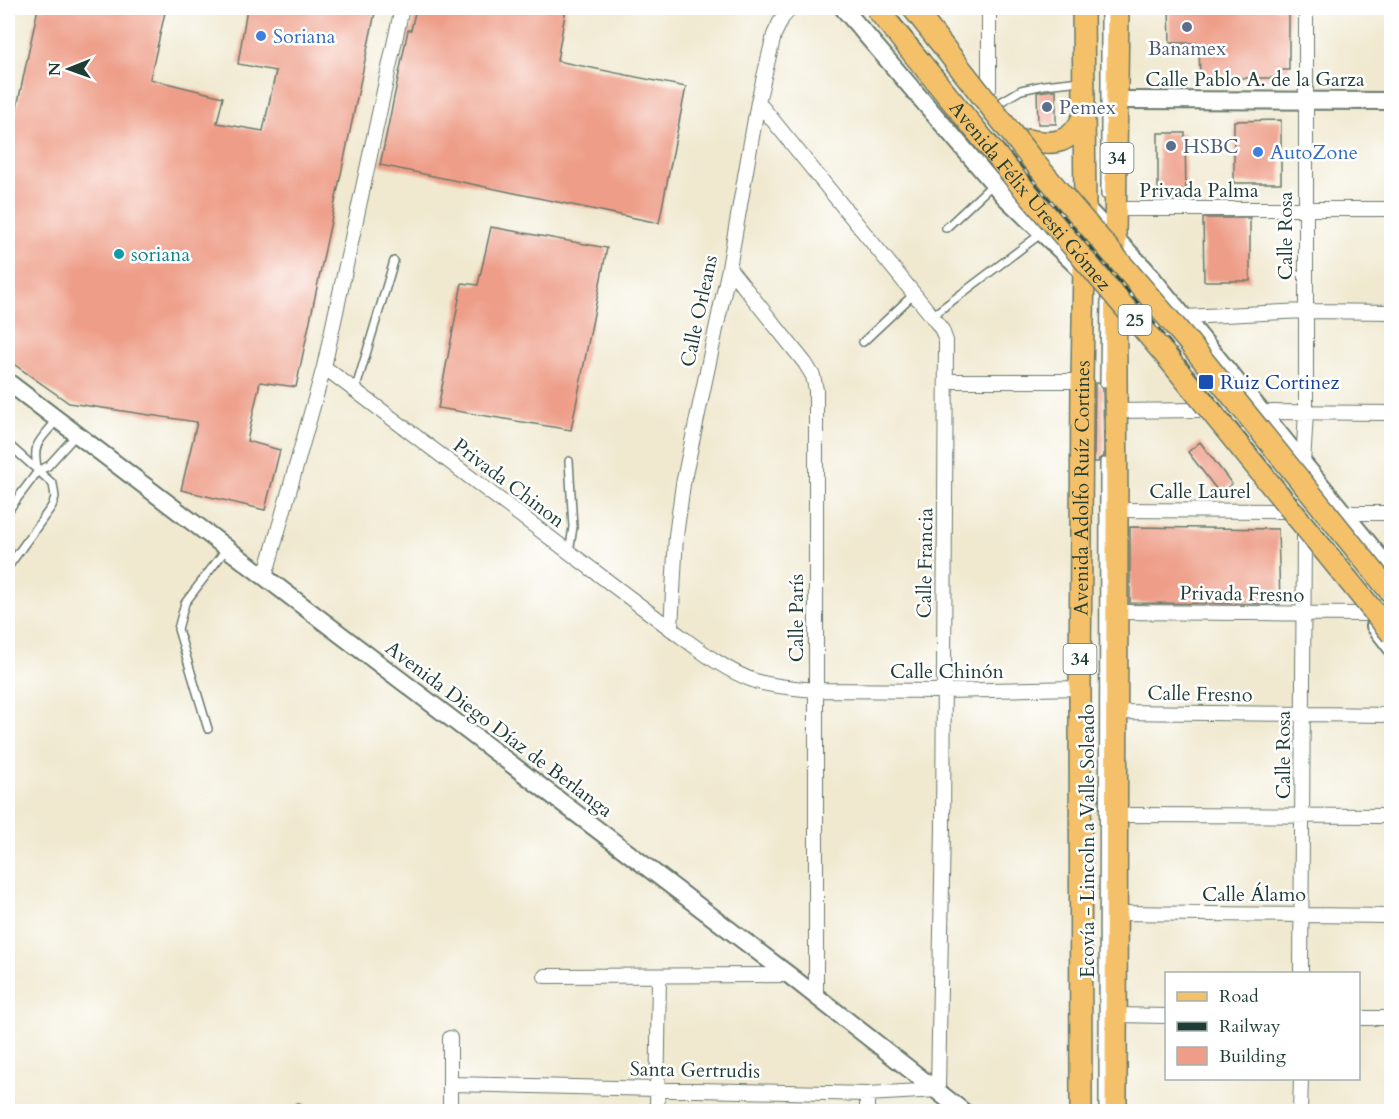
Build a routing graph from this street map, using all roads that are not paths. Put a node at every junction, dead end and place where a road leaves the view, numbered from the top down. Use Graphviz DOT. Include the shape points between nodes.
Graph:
graph roads {
  1 [pos="402,8"];
  2 [pos="791,8"];
  3 [pos="843,8"];
  4 [pos="876,8"];
  5 [pos="913,8"];
  6 [pos="925,8"];
  7 [pos="989,8"];
  8 [pos="1083,8"];
  9 [pos="1105,8"];
  10 [pos="1118,8"];
  11 [pos="1306,8"];
  12 [pos="1088,73"];
  13 [pos="989,89"];
  14 [pos="1118,100"];
  15 [pos="1305,101"];
  16 [pos="1392,101"];
  17 [pos="758,102"];
  18 [pos="999,103"];
  19 [pos="1083,117"];
  20 [pos="1028,140"];
  21 [pos="1050,166"];
  22 [pos="993,184"];
  23 [pos="1005,197"];
  24 [pos="1305,209"];
  25 [pos="1392,209"];
  26 [pos="1103,217"];
  27 [pos="946,228"];
  28 [pos="1042,233"];
  29 [pos="394,261"];
  30 [pos="1105,262"];
  31 [pos="729,268"];
  32 [pos="1093,275"];
  33 [pos="914,294"];
  34 [pos="1110,302"];
  35 [pos="1305,311"];
  36 [pos="1392,312"];
  37 [pos="932,316"];
  38 [pos="1185,317"];
  39 [pos="1138,337"];
  40 [pos="863,342"];
  41 [pos="324,367"];
  42 [pos="947,381"];
  43 [pos="8,382"];
  44 [pos="1086,382"];
  45 [pos="1104,383"];
  46 [pos="355,391"];
  47 [pos="1199,410"];
  48 [pos="1116,411"];
  49 [pos="1261,412"];
  50 [pos="1306,412"];
  51 [pos="1392,413"];
  52 [pos="57,420"];
  53 [pos="76,435"];
  54 [pos="8,444"];
  55 [pos="569,461"];
  56 [pos="1104,462"];
  57 [pos="1303,464"];
  58 [pos="38,471"];
  59 [pos="1117,510"];
  60 [pos="8,511"];
  61 [pos="1283,511"];
  62 [pos="1342,513"];
  63 [pos="1392,513"];
  64 [pos="1304,536"];
  65 [pos="227,548"];
  66 [pos="569,553"];
  67 [pos="8,567"];
  68 [pos="1392,572"];
  69 [pos="265,577"];
  70 [pos="1392,594"];
  71 [pos="1116,612"];
  72 [pos="1302,614"];
  73 [pos="1367,614"];
  74 [pos="671,630"];
  75 [pos="1392,634"];
  76 [pos="1392,648"];
  77 [pos="1080,688"];
  78 [pos="815,690"];
  79 [pos="944,692"];
  80 [pos="1116,712"];
  81 [pos="1303,715"];
  82 [pos="1392,715"];
  83 [pos="208,729"];
  84 [pos="1116,815"];
  85 [pos="1303,815"];
  86 [pos="1392,816"];
  87 [pos="1116,913"];
  88 [pos="1301,914"];
  89 [pos="1392,916"];
  90 [pos="1301,972"];
  91 [pos="789,975"];
  92 [pos="545,976"];
  93 [pos="659,976"];
  94 [pos="816,997"];
  95 [pos="1117,1015"];
  96 [pos="1165,1016"];
  97 [pos="1360,1018"];
  98 [pos="1392,1018"];
  99 [pos="450,1038"];
  100 [pos="1089,1041"];
  101 [pos="1300,1080"];
  102 [pos="450,1084"];
  103 [pos="658,1088"];
  104 [pos="938,1090"];
  105 [pos="867,1094"];
  106 [pos="450,1112"];
  107 [pos="657,1112"];
  108 [pos="867,1112"];
  109 [pos="964,1112"];
  110 [pos="1081,1112"];
  111 [pos="1089,1112"];
  112 [pos="1103,1112"];
  113 [pos="1116,1112"];
  114 [pos="1300,1112"];
  1 -- 41 [label="street"];
  2 -- 17 [label="street, Calle Orleans" via="774,35"];
  3 -- 22 [label="street"];
  4 -- 75 [label="main road, Avenida Félix Uresti Gómez / 25, bridge"];
  5 -- 70 [label="main road, Avenida Félix Uresti Gómez / 25, bridge" via="1034,162 1186,339"];
  6 -- 13 [label="street"];
  7 -- 13 [label="street"];
  8 -- 12 [label="main road, Avenida Adolfo Ruíz Cortines / 34"];
  9 -- 26 [label="lane"];
  10 -- 14 [label="main road, Avenida Adolfo Ruíz Cortines / 34"];
  11 -- 15 [label="street, Calle Rosa"];
  12 -- 18 [label="lane" via="1021,90"];
  12 -- 19 [label="main road, Avenida Adolfo Ruíz Cortines / 34"];
  12 -- 26 [label="lane"];
  13 -- 18 [label="street"];
  14 -- 15 [label="street, Calle Pablo A. de la Garza"];
  14 -- 26 [label="main road, Avenida Adolfo Ruíz Cortines / 34"];
  15 -- 16 [label="street, Calle Pablo A. de la Garza"];
  15 -- 24 [label="street, Calle Rosa"];
  17 -- 31 [label="street, Calle Orleans"];
  17 -- 33 [label="street, Calle Francia"];
  18 -- 20 [label="street"];
  19 -- 20 [label="main road" via="1074,133 1058,142"];
  19 -- 26 [label="main road, Avenida Adolfo Ruíz Cortines / 34"];
  20 -- 21 [label="street"];
  21 -- 23 [label="street" via="1046,185 1032,197"];
  21 -- 26 [label="street"];
  22 -- 23 [label="street"];
  22 -- 27 [label="lane"];
  23 -- 28 [label="street"];
  24 -- 25 [label="street, Privada Palma"];
  24 -- 26 [label="street, Privada Palma"];
  24 -- 35 [label="street, Calle Rosa"];
  26 -- 30 [label="lane"];
  26 -- 32 [label="main road, Avenida Adolfo Ruíz Cortines / 34"];
  26 -- 34 [label="main road, Avenida Adolfo Ruíz Cortines / 34"];
  26 -- 38 [label="street"];
  28 -- 32 [label="street"];
  28 -- 37 [label="lane"];
  29 -- 46 [label="lane"];
  31 -- 74 [label="street, Calle Orleans" via="683,484"];
  31 -- 78 [label="street, Calle París" via="813,376"];
  32 -- 34 [label="street"];
  32 -- 44 [label="main road, Avenida Adolfo Ruíz Cortines / 34"];
  33 -- 37 [label="street, Calle Francia"];
  33 -- 40 [label="lane"];
  34 -- 39 [label="street"];
  34 -- 45 [label="lane"];
  34 -- 48 [label="main road, Avenida Adolfo Ruíz Cortines / 34"];
  35 -- 36 [label="street"];
  35 -- 38 [label="street"];
  35 -- 50 [label="street, Calle Rosa"];
  37 -- 42 [label="street, Calle Francia" via="946,341"];
  38 -- 39 [label="street" via="1145,315 1138,325"];
  38 -- 49 [label="street"];
  39 -- 47 [label="street"];
  41 -- 46 [label="street, Privada Chinon"];
  41 -- 69 [label="street"];
  42 -- 44 [label="street"];
  42 -- 79 [label="street, Calle Francia"];
  43 -- 52 [label="street, Avenida Diego Díaz de Berlanga"];
  44 -- 77 [label="main road, Avenida Adolfo Ruíz Cortines / 34"];
  46 -- 66 [label="street, Privada Chinon"];
  47 -- 48 [label="street"];
  47 -- 61 [label="street"];
  48 -- 59 [label="main road, Avenida Adolfo Ruíz Cortines / 34"];
  49 -- 50 [label="street"];
  49 -- 57 [label="street"];
  50 -- 51 [label="street"];
  50 -- 57 [label="street, Calle Rosa"];
  52 -- 53 [label="street, Avenida Diego Díaz de Berlanga"];
  52 -- 58 [label="lane" via="35,447"];
  53 -- 58 [label="lane"];
  53 -- 65 [label="street, Avenida Diego Díaz de Berlanga"];
  54 -- 58 [label="lane"];
  55 -- 66 [label="lane" via="573,527"];
  56 -- 112 [label="lane, Ecovía - Lincoln a Valle Soleado"];
  57 -- 62 [label="street"];
  58 -- 60 [label="lane"];
  58 -- 67 [label="lane" via="53,484 55,497"];
  59 -- 61 [label="street, Calle Laurel"];
  59 -- 71 [label="main road, Avenida Adolfo Ruíz Cortines / 34"];
  61 -- 64 [label="street"];
  62 -- 63 [label="street"];
  62 -- 68 [label="street"];
  64 -- 72 [label="street, Calle Rosa"];
  64 -- 73 [label="street"];
  65 -- 69 [label="street, Avenida Diego Díaz de Berlanga"];
  65 -- 83 [label="lane" via="185,603 178,629"];
  66 -- 74 [label="street, Privada Chinon"];
  69 -- 91 [label="street, Avenida Diego Díaz de Berlanga"];
  71 -- 72 [label="street, Privada Fresno"];
  71 -- 80 [label="main road, Avenida Adolfo Ruíz Cortines / 34"];
  72 -- 73 [label="street, Privada Fresno"];
  72 -- 81 [label="street, Calle Rosa"];
  73 -- 76 [label="street"];
  74 -- 78 [label="street, Privada Chinon" via="755,681"];
  77 -- 79 [label="street, Calle Chinón"];
  77 -- 110 [label="main road, Avenida Adolfo Ruíz Cortines / 34"];
  78 -- 79 [label="street, Calle Chinón"];
  78 -- 94 [label="street, Calle París"];
  79 -- 104 [label="street, Calle Francia"];
  80 -- 81 [label="street, Calle Fresno"];
  80 -- 84 [label="main road, Avenida Adolfo Ruíz Cortines / 34"];
  81 -- 82 [label="street, Calle Fresno"];
  81 -- 85 [label="street, Calle Rosa"];
  84 -- 85 [label="street"];
  84 -- 87 [label="main road, Avenida Adolfo Ruíz Cortines / 34"];
  85 -- 86 [label="street"];
  85 -- 88 [label="street, Calle Rosa"];
  87 -- 88 [label="street, Calle Álamo"];
  87 -- 95 [label="main road, Avenida Adolfo Ruíz Cortines / 34"];
  88 -- 89 [label="street, Calle Álamo"];
  88 -- 90 [label="street, Calle Rosa"];
  91 -- 93 [label="street"];
  91 -- 94 [label="street, Avenida Diego Díaz de Berlanga"];
  92 -- 93 [label="street"];
  93 -- 103 [label="street"];
  94 -- 104 [label="street, Avenida Diego Díaz de Berlanga"];
  95 -- 96 [label="street"];
  95 -- 113 [label="main road, Avenida Adolfo Ruíz Cortines / 34"];
  97 -- 98 [label="street"];
  99 -- 102 [label="street"];
  100 -- 111 [label="lane"];
  101 -- 114 [label="street"];
  102 -- 103 [label="street, Santa Gertrudis"];
  102 -- 106 [label="street"];
  103 -- 105 [label="street, Santa Gertrudis"];
  103 -- 107 [label="street"];
  104 -- 105 [label="street, Santa Gertrudis"];
  104 -- 109 [label="street, Avenida Diego Díaz de Berlanga"];
  105 -- 108 [label="street"];
}
